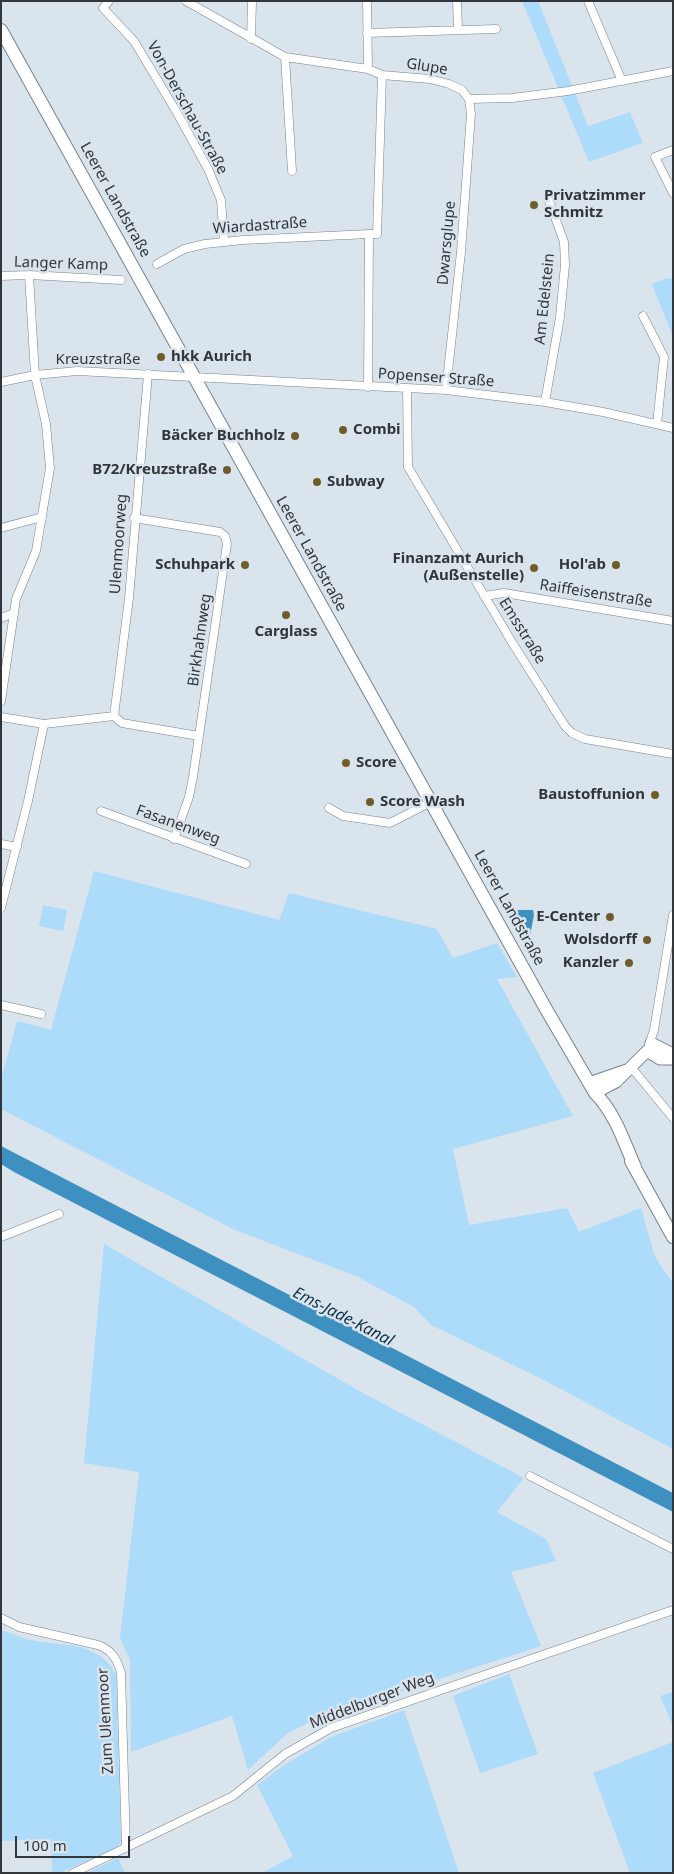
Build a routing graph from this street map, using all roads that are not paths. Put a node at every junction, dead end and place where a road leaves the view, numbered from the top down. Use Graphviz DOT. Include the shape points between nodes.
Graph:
graph roads {
  1 [pos="109,1"];
  2 [pos="186,1"];
  3 [pos="252,1"];
  4 [pos="367,1"];
  5 [pos="458,1"];
  6 [pos="588,1"];
  7 [pos="496,29"];
  8 [pos="1,30"];
  9 [pos="458,30"];
  10 [pos="367,33"];
  11 [pos="251,39"];
  12 [pos="285,57"];
  13 [pos="368,69"];
  14 [pos="673,71"];
  15 [pos="382,75"];
  16 [pos="622,81"];
  17 [pos="469,99"];
  18 [pos="673,150"];
  19 [pos="292,171"];
  20 [pos="673,193"];
  21 [pos="549,201"];
  22 [pos="369,234"];
  23 [pos="224,241"];
  24 [pos="157,264"];
  25 [pos="29,275"];
  26 [pos="1,276"];
  27 [pos="121,280"];
  28 [pos="643,316"];
  29 [pos="148,374"];
  30 [pos="35,375"];
  31 [pos="195,377"];
  32 [pos="1,382"];
  33 [pos="368,388"];
  34 [pos="407,389"];
  35 [pos="446,390"];
  36 [pos="545,402"];
  37 [pos="657,424"];
  38 [pos="673,428"];
  39 [pos="42,518"];
  40 [pos="134,518"];
  41 [pos="1,528"];
  42 [pos="484,596"];
  43 [pos="14,614"];
  44 [pos="1,618"];
  45 [pos="673,621"];
  46 [pos="1,701"];
  47 [pos="114,716"];
  48 [pos="1,717"];
  49 [pos="44,724"];
  50 [pos="199,736"];
  51 [pos="673,754"];
  52 [pos="432,802"];
  53 [pos="329,808"];
  54 [pos="100,812"];
  55 [pos="174,839"];
  56 [pos="1,844"];
  57 [pos="17,847"];
  58 [pos="246,864"];
  59 [pos="1,908"];
  60 [pos="673,915"];
  61 [pos="1,1005"];
  62 [pos="40,1014"];
  63 [pos="649,1047"];
  64 [pos="673,1054"];
  65 [pos="673,1059"];
  66 [pos="629,1068"];
  67 [pos="592,1088"];
  68 [pos="673,1118"];
  69 [pos="59,1214"];
  70 [pos="1,1237"];
  71 [pos="673,1237"];
  72 [pos="530,1476"];
  73 [pos="673,1549"];
  74 [pos="673,1610"];
  75 [pos="1,1618"];
  76 [pos="126,1848"];
  77 [pos="73,1873"];
  1 -- 23 [label="street, Von-Derschau-Straße" via="103,8 134,41 208,169 221,200"];
  2 -- 11 [label="street, Glupe"];
  3 -- 11 [label="street"];
  4 -- 10 [label="street"];
  5 -- 9 [label="street"];
  6 -- 16 [label="street"];
  7 -- 9 [label="street"];
  8 -- 31 [label="main road, Leerer Landstraße"];
  9 -- 10 [label="street"];
  10 -- 13 [label="street"];
  11 -- 12 [label="street, Glupe"];
  12 -- 13 [label="street, Glupe"];
  12 -- 19 [label="street"];
  13 -- 15 [label="street, Glupe"];
  14 -- 16 [label="street"];
  15 -- 17 [label="street, Glupe" via="449,84 462,90"];
  15 -- 22 [label="street" via="377,234"];
  16 -- 17 [label="street" via="512,98"];
  17 -- 35 [label="street, Dwarsglupe" via="471,114 461,252"];
  18 -- 20 [label="street" via="655,157"];
  21 -- 36 [label="street, Am Edelstein" via="564,242 564,265 560,317"];
  22 -- 23 [label="street, Wiardastraße"];
  22 -- 33 [label="street"];
  23 -- 24 [label="street, Wiardastraße" via="184,249"];
  25 -- 26 [label="street, Langer Kamp"];
  25 -- 27 [label="street, Langer Kamp"];
  25 -- 30 [label="street"];
  28 -- 37 [label="street" via="664,358"];
  29 -- 30 [label="street, Kreuzstraße" via="77,371"];
  29 -- 31 [label="street, Kreuzstraße"];
  29 -- 40 [label="street, Ulenmoorweg"];
  30 -- 32 [label="street, Kreuzstraße"];
  30 -- 39 [label="street" via="46,424 50,468"];
  31 -- 33 [label="street, Popenser Straße"];
  31 -- 52 [label="main road, Leerer Landstraße"];
  33 -- 34 [label="street, Popenser Straße"];
  34 -- 35 [label="street, Popenser Straße"];
  34 -- 42 [label="street, Emsstraße" via="408,467"];
  35 -- 36 [label="street, Popenser Straße"];
  36 -- 37 [label="street, Popenser Straße"];
  37 -- 38 [label="street, Popenser Straße"];
  39 -- 41 [label="street"];
  39 -- 43 [label="street" via="36,551 16,599"];
  40 -- 47 [label="street, Ulenmoorweg" via="129,598"];
  40 -- 50 [label="street, Birkhahnweg" via="220,532 228,544"];
  42 -- 45 [label="street, Raiffeisenstraße" via="504,593"];
  42 -- 51 [label="street, Emsstraße" via="572,733 585,739"];
  43 -- 44 [label="street"];
  43 -- 46 [label="street"];
  47 -- 49 [label="street"];
  47 -- 50 [label="street" via="122,723"];
  48 -- 49 [label="street"];
  49 -- 57 [label="street"];
  50 -- 55 [label="street, Birkhahnweg" via="189,797"];
  52 -- 53 [label="street" via="390,823 343,816"];
  52 -- 67 [label="main road, Leerer Landstraße"];
  54 -- 55 [label="street, Fasanenweg"];
  55 -- 58 [label="street, Fasanenweg"];
  56 -- 57 [label="street"];
  57 -- 59 [label="street"];
  60 -- 63 [label="street"];
  61 -- 62 [label="street"];
  63 -- 64 [label="street"];
  63 -- 65 [label="street" via="660,1059"];
  63 -- 66 [label="street"];
  66 -- 67 [label="street" via="616,1082"];
  66 -- 68 [label="street"];
  67 -- 71 [label="main road, Leerer Landstraße" via="597,1104"];
  69 -- 70 [label="street"];
  72 -- 73 [label="street"];
  74 -- 76 [label="street, Middelburger Weg" via="331,1728 285,1754 233,1796"];
  75 -- 76 [label="street, Zum Ulenmoor" via="19,1628 98,1645 106,1648 118,1661"];
  76 -- 77 [label="street, Middelburger Weg"];
}
